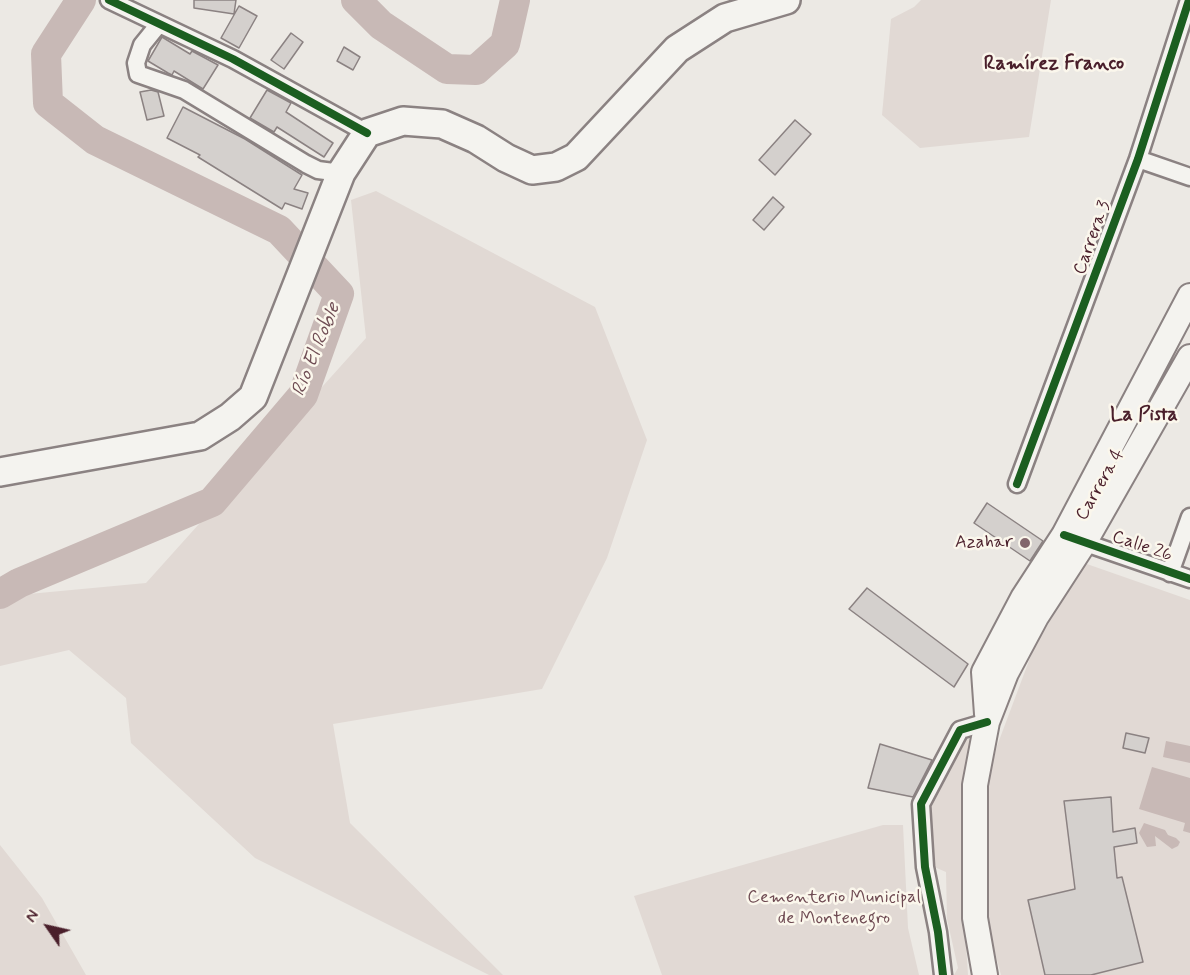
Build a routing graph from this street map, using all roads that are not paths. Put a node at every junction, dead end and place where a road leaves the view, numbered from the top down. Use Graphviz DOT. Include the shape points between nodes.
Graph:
graph roads {
  1 [pos="109,0"];
  2 [pos="786,0"];
  3 [pos="1189,0"];
  4 [pos="159,24"];
  5 [pos="367,133"];
  6 [pos="1138,159"];
  7 [pos="341,173"];
  8 [pos="1190,177"];
  9 [pos="1190,296"];
  10 [pos="1155,364"];
  11 [pos="1187,370"];
  12 [pos="0,472"];
  13 [pos="1017,484"];
  14 [pos="1190,517"];
  15 [pos="1074,539"];
  16 [pos="1170,573"];
  17 [pos="1190,579"];
  18 [pos="987,722"];
  19 [pos="943,975"];
  20 [pos="985,975"];
  1 -- 4 [label="street"];
  2 -- 5 [label="main road" via="725,18 677,49 576,157 556,167 532,170 442,124 402,121"];
  3 -- 6 [label="street, Carrera 3"];
  4 -- 5 [label="street" via="233,59"];
  4 -- 7 [label="street" via="142,45 136,63 138,74 184,90 312,167"];
  5 -- 7 [label="main road"];
  6 -- 8 [label="street"];
  6 -- 13 [label="street, Carrera 3"];
  7 -- 12 [label="main road" via="253,397 200,436"];
  9 -- 10 [label="main road, Carrera 4"];
  10 -- 11 [label="street"];
  10 -- 15 [label="main road, Carrera 4"];
  11 -- 15 [label="main road, Carrera 4"];
  14 -- 16 [label="street"];
  15 -- 16 [label="street, Calle 26"];
  15 -- 18 [label="main road, Carrera 4" via="1023,598 984,672"];
  16 -- 17 [label="street, Calle 26"];
  18 -- 19 [label="street" via="960,730 921,804 925,867 939,932"];
  18 -- 20 [label="main road, Carrera 4" via="975,785 975,918"];
}
